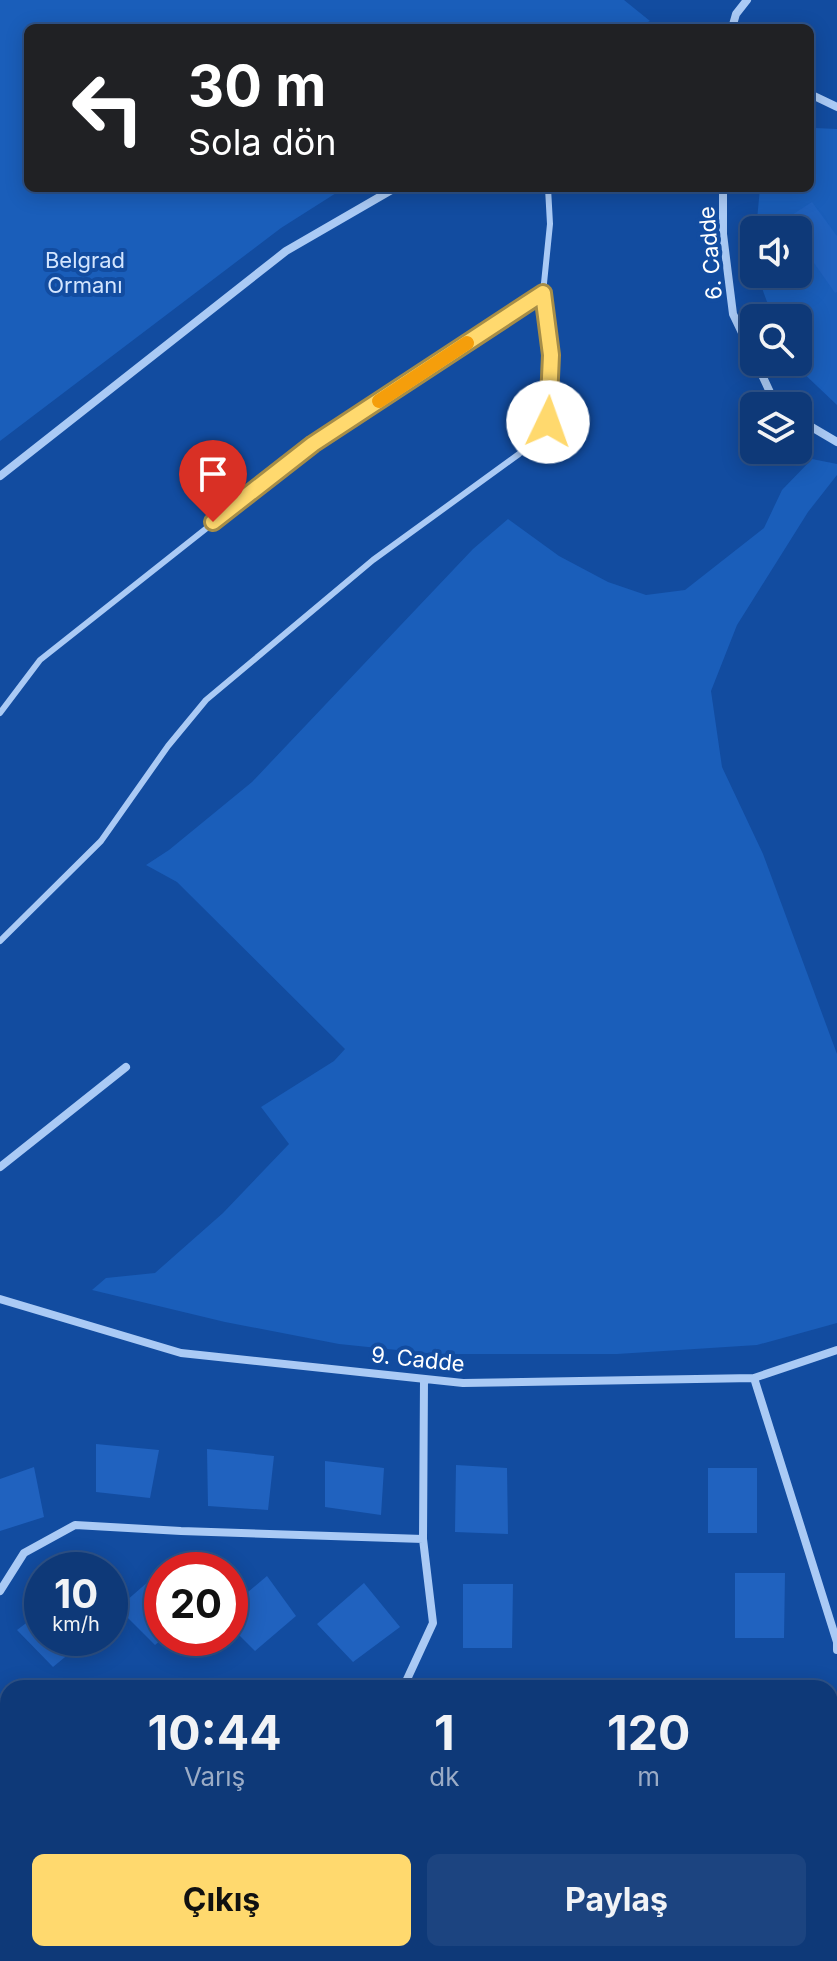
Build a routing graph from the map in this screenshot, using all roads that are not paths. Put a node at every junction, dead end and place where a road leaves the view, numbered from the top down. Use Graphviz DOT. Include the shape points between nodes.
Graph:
graph roads {
  1 [pos="747,0"];
  2 [pos="733,24"];
  3 [pos="814,96"];
  4 [pos="837,107"];
  5 [pos="388,192"];
  6 [pos="548,192"];
  7 [pos="723,192"];
  8 [pos="543,293"];
  9 [pos="740,329"];
  10 [pos="812,427"];
  11 [pos="837,442"];
  12 [pos="0,476"];
  13 [pos="0,713"];
  14 [pos="0,941"];
  15 [pos="126,1067"];
  16 [pos="0,1167"];
  17 [pos="0,1299"];
  18 [pos="837,1350"];
  19 [pos="754,1378"];
  20 [pos="424,1379"];
  21 [pos="423,1539"];
  22 [pos="0,1591"];
  23 [pos="837,1642"];
  24 [pos="837,1650"];
  25 [pos="407,1680"];
  1 -- 2 [label="street"];
  3 -- 4 [label="street"];
  5 -- 12 [label="street" via="286,251"];
  6 -- 8 [label="lane"];
  7 -- 9 [label="street, 6. Cadde" via="723,234 733,314"];
  8 -- 13 [label="lane" via="313,444 40,660"];
  8 -- 14 [label="lane" via="551,355 548,422 519,454 373,560 206,700 101,841"];
  10 -- 11 [label="street"];
  15 -- 16 [label="street"];
  17 -- 20 [label="street, 9. Cadde" via="181,1353"];
  18 -- 19 [label="street, 9. Cadde"];
  19 -- 20 [label="street, 9. Cadde" via="463,1383"];
  19 -- 23 [label="street"];
  20 -- 21 [label="street"];
  21 -- 22 [label="street" via="75,1525 24,1553"];
  21 -- 25 [label="street" via="433,1623"];
  23 -- 24 [label="street"];
}
